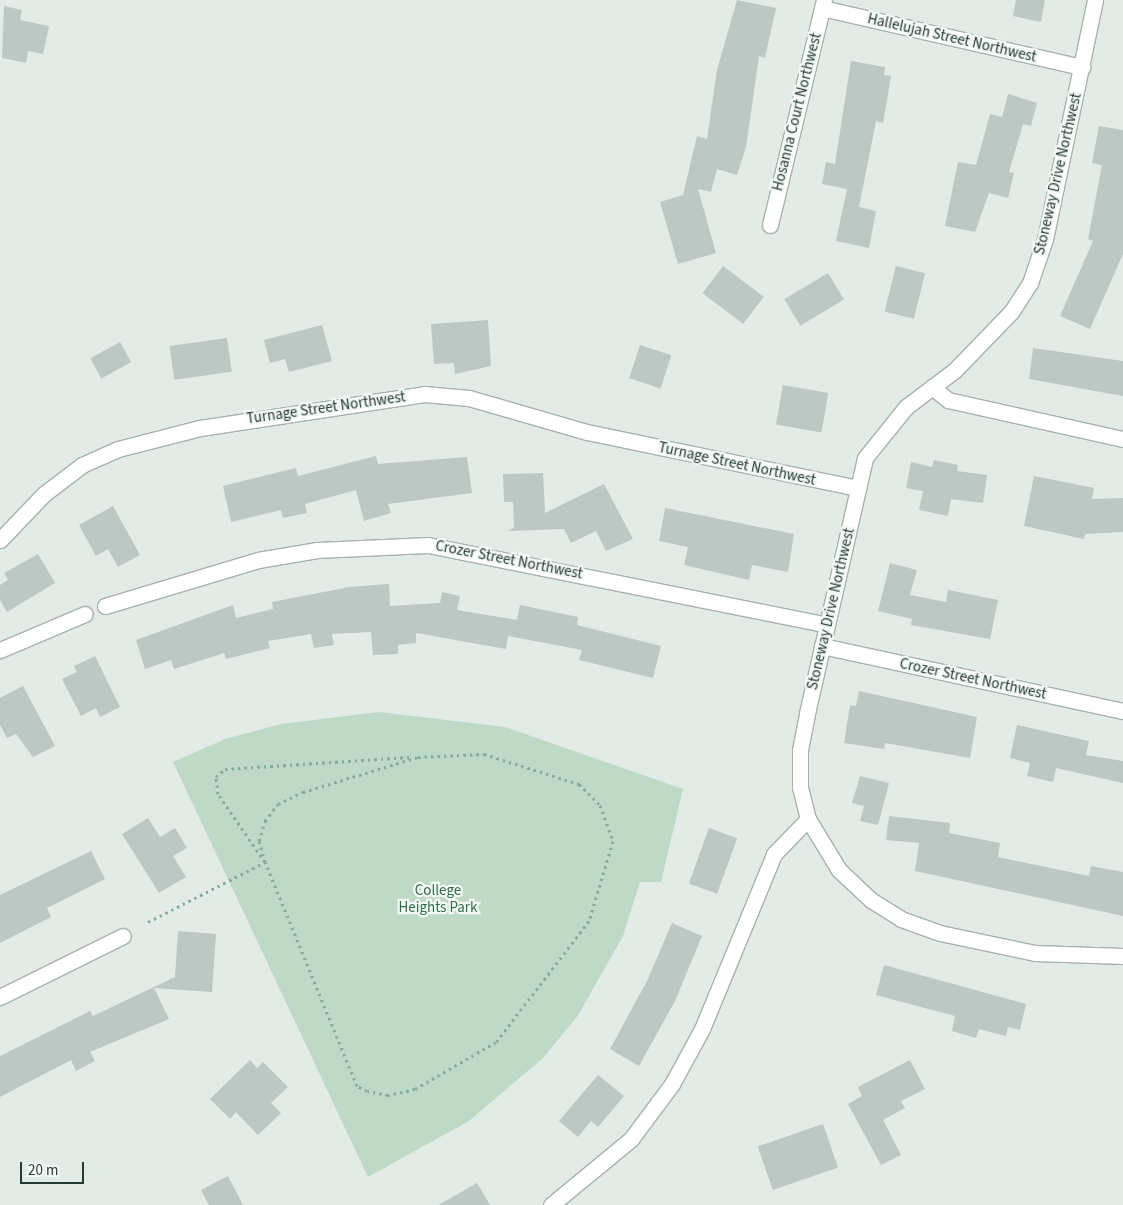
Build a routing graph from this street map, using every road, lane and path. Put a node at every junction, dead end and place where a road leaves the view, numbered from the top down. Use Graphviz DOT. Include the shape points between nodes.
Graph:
graph roads {
  1 [pos="1095,0"];
  2 [pos="823,4"];
  3 [pos="1082,67"];
  4 [pos="770,225"];
  5 [pos="932,387"];
  6 [pos="1123,439"];
  7 [pos="858,488"];
  8 [pos="0,540"];
  9 [pos="105,606"];
  10 [pos="85,614"];
  11 [pos="827,625"];
  12 [pos="822,646"];
  13 [pos="0,650"];
  14 [pos="1123,711"];
  15 [pos="418,757"];
  16 [pos="808,819"];
  17 [pos="264,862"];
  18 [pos="148,922"];
  19 [pos="123,936"];
  20 [pos="1123,956"];
  21 [pos="0,997"];
  22 [pos="551,1205"];
  1 -- 3 [label="street, Stoneway Drive Northwest"];
  2 -- 3 [label="street, Hallelujah Street Northwest"];
  2 -- 4 [label="street, Hosanna Court Northwest"];
  3 -- 5 [label="street, Stoneway Drive Northwest" via="1045,240 1030,283 1011,312 980,345"];
  5 -- 6 [label="street" via="948,400"];
  5 -- 7 [label="street, Stoneway Drive Northwest" via="883,430 865,458"];
  7 -- 8 [label="street, Turnage Street Northwest" via="587,432 469,398 424,394 200,428 118,449 82,465 44,494"];
  7 -- 11 [label="street, Stoneway Drive Northwest"];
  9 -- 11 [label="street, Crozer Street Northwest" via="258,560 317,550 428,545"];
  10 -- 13 [label="street"];
  11 -- 12 [label="street, Stoneway Drive Northwest"];
  12 -- 14 [label="street, Crozer Street Northwest"];
  12 -- 16 [label="street, Stoneway Drive Northwest" via="800,750 800,788"];
  15 -- 17 [label="path" via="278,804 265,821 259,841"];
  15 -- 17 [label="path" via="225,769 216,777 218,794"];
  15 -- 17 [label="path" via="484,754 580,784 600,805 613,842 589,921 496,1042 415,1089 388,1095 358,1086"];
  16 -- 20 [label="street, Stoneway Drive Northwest" via="853,885 901,919 940,933 1034,953"];
  16 -- 22 [label="street" via="774,854 702,1029 672,1084 631,1139"];
  17 -- 18 [label="path"];
  19 -- 21 [label="street"];
}
